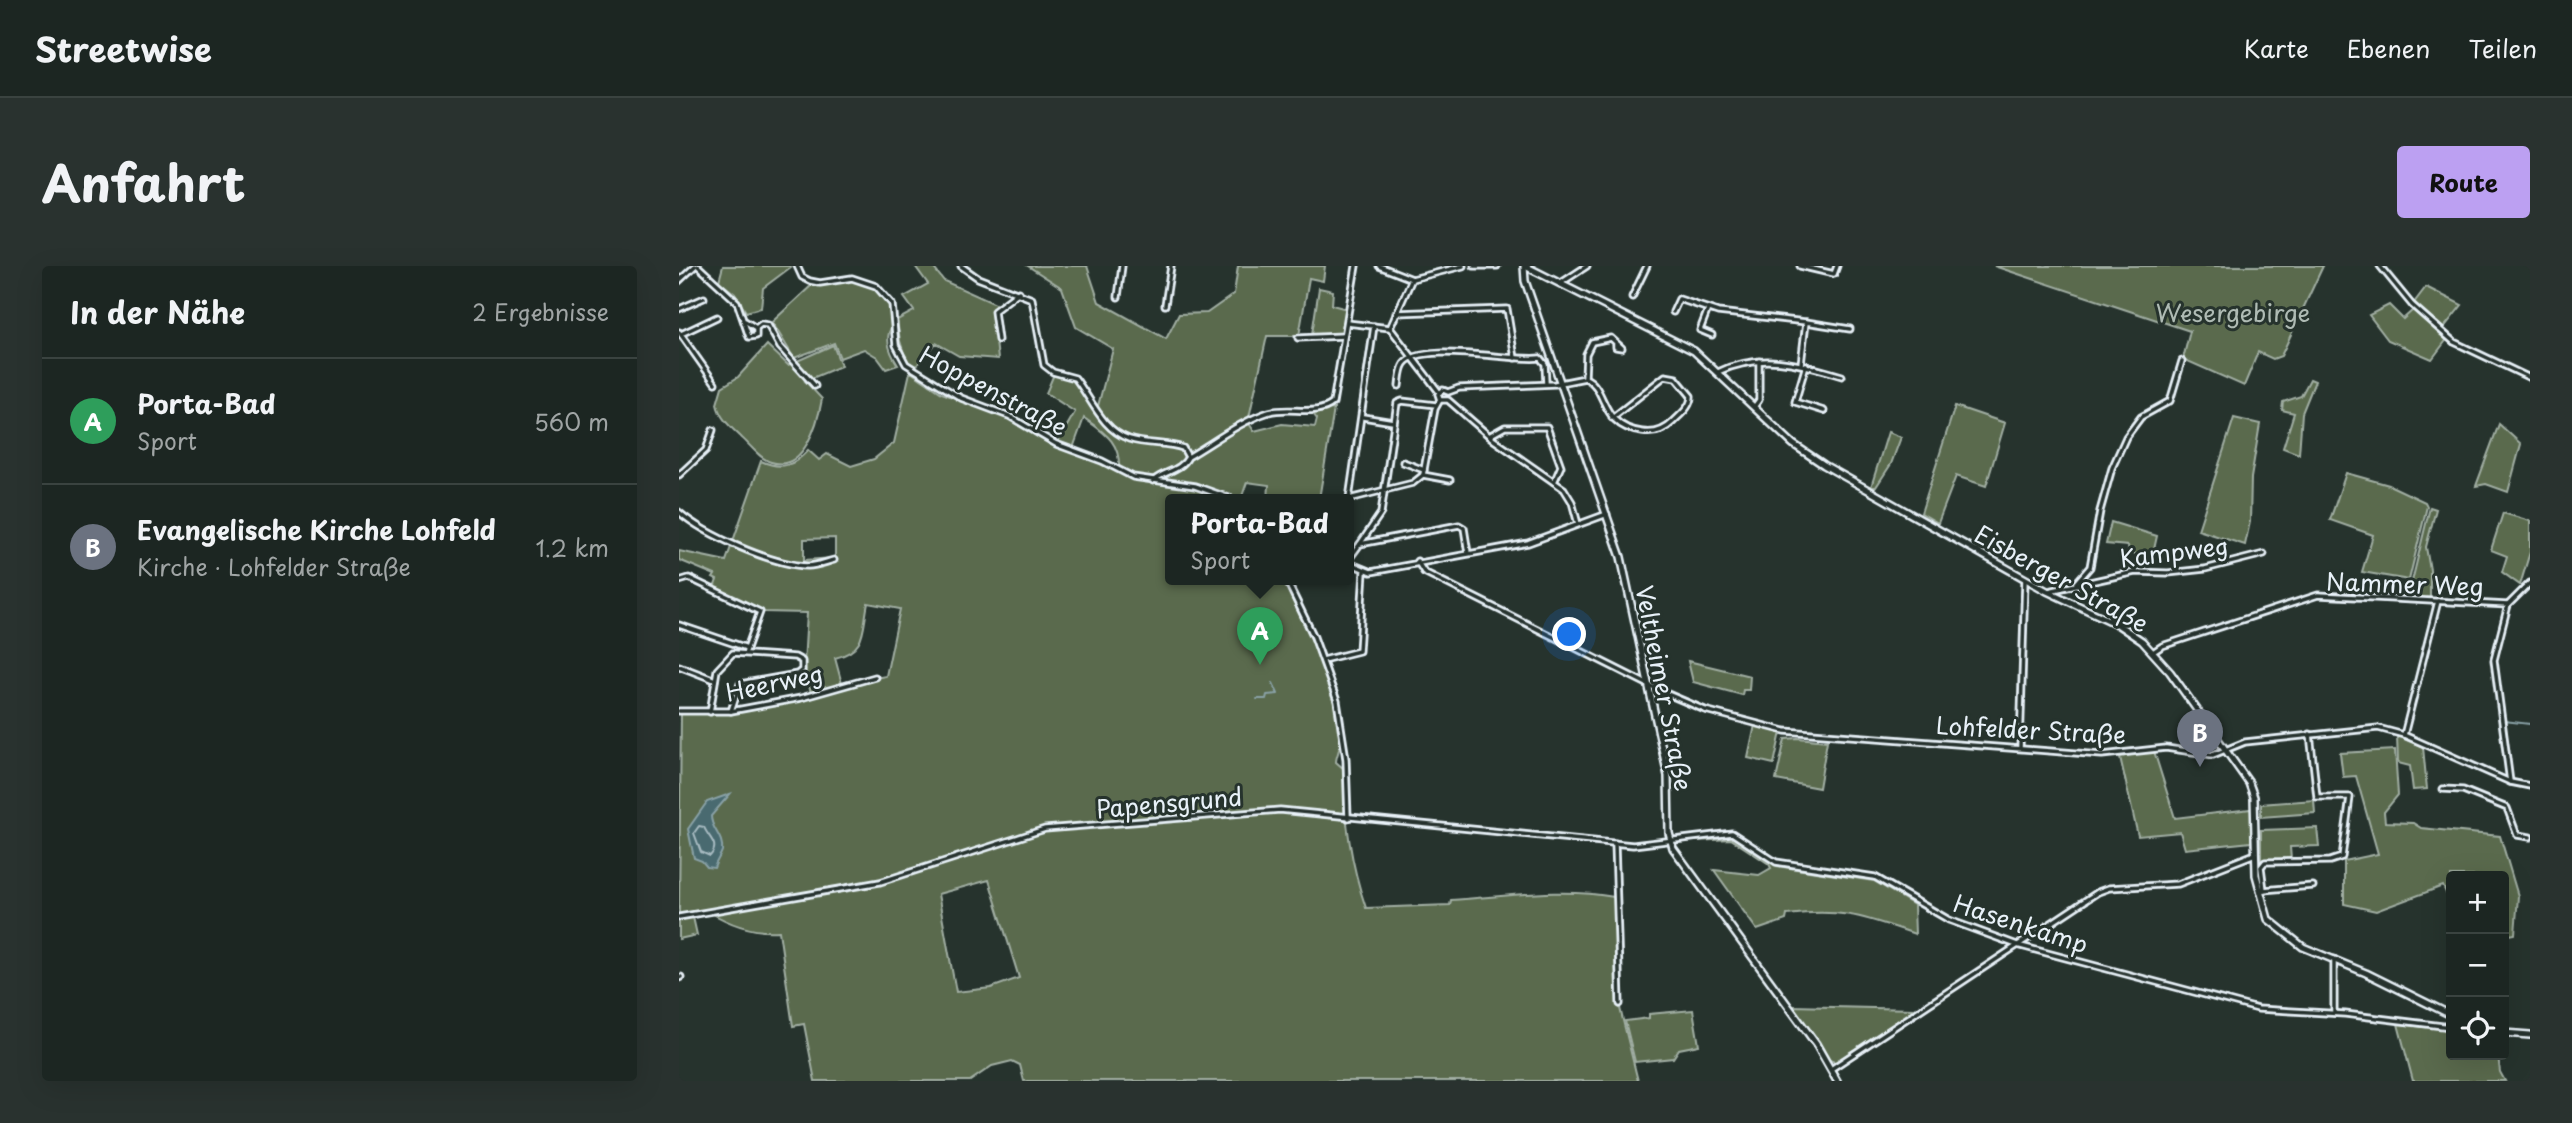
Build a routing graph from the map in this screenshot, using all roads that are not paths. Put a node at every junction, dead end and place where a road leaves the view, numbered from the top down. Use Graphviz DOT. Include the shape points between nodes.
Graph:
graph roads {
  1 [pos="697,266"];
  2 [pos="797,266"];
  3 [pos="961,266"];
  4 [pos="1122,266"];
  5 [pos="1171,266"];
  6 [pos="1356,266"];
  7 [pos="1379,266"];
  8 [pos="1463,266"];
  9 [pos="1474,266"];
  10 [pos="1497,266"];
  11 [pos="1525,266"];
  12 [pos="1587,266"];
  13 [pos="1647,266"];
  14 [pos="1800,266"];
  15 [pos="1837,266"];
  16 [pos="2380,266"];
  17 [pos="1412,279"];
  18 [pos="679,281"];
  19 [pos="1560,283"];
  20 [pos="1019,292"];
  21 [pos="1118,297"];
  22 [pos="1632,297"];
  23 [pos="704,298"];
  24 [pos="1165,305"];
  25 [pos="679,309"];
  26 [pos="1708,309"];
  27 [pos="1395,313"];
  28 [pos="1673,313"];
  29 [pos="717,317"];
  30 [pos="745,321"];
  31 [pos="1346,322"];
  32 [pos="1806,322"];
  33 [pos="1374,326"];
  34 [pos="756,328"];
  35 [pos="1390,328"];
  36 [pos="1850,329"];
  37 [pos="679,334"];
  38 [pos="1712,335"];
  39 [pos="1344,336"];
  40 [pos="1298,338"];
  41 [pos="997,340"];
  42 [pos="1616,343"];
  43 [pos="1411,358"];
  44 [pos="1515,358"];
  45 [pos="1759,361"];
  46 [pos="2182,361"];
  47 [pos="1804,365"];
  48 [pos="1718,372"];
  49 [pos="1842,376"];
  50 [pos="1585,378"];
  51 [pos="2530,378"];
  52 [pos="715,383"];
  53 [pos="1560,383"];
  54 [pos="1546,384"];
  55 [pos="815,386"];
  56 [pos="1399,386"];
  57 [pos="1439,392"];
  58 [pos="1448,392"];
  59 [pos="1448,400"];
  60 [pos="1440,401"];
  61 [pos="1436,405"];
  62 [pos="1754,407"];
  63 [pos="1824,411"];
  64 [pos="1363,417"];
  65 [pos="1612,418"];
  66 [pos="1394,422"];
  67 [pos="713,430"];
  68 [pos="1489,436"];
  69 [pos="1188,457"];
  70 [pos="1403,462"];
  71 [pos="1424,472"];
  72 [pos="679,475"];
  73 [pos="1450,480"];
  74 [pos="1153,481"];
  75 [pos="1554,482"];
  76 [pos="1384,492"];
  77 [pos="1218,494"];
  78 [pos="1350,494"];
  79 [pos="1354,498"];
  80 [pos="679,512"];
  81 [pos="1607,514"];
  82 [pos="1578,524"];
  83 [pos="1360,544"];
  84 [pos="1354,553"];
  85 [pos="1468,553"];
  86 [pos="2264,554"];
  87 [pos="834,560"];
  88 [pos="1417,561"];
  89 [pos="1354,564"];
  90 [pos="1364,571"];
  91 [pos="2025,579"];
  92 [pos="679,581"];
  93 [pos="2076,583"];
  94 [pos="2530,583"];
  95 [pos="1289,585"];
  96 [pos="2047,591"];
  97 [pos="2438,601"];
  98 [pos="2508,605"];
  99 [pos="679,625"];
  100 [pos="735,645"];
  101 [pos="746,650"];
  102 [pos="2153,652"];
  103 [pos="733,653"];
  104 [pos="1323,660"];
  105 [pos="679,666"];
  106 [pos="875,677"];
  107 [pos="715,680"];
  108 [pos="1650,684"];
  109 [pos="679,711"];
  110 [pos="731,711"];
  111 [pos="711,712"];
  112 [pos="2310,734"];
  113 [pos="2404,735"];
  114 [pos="2020,748"];
  115 [pos="2227,748"];
  116 [pos="2510,782"];
  117 [pos="2530,786"];
  118 [pos="2443,789"];
  119 [pos="1348,818"];
  120 [pos="2530,838"];
  121 [pos="1671,842"];
  122 [pos="1615,843"];
  123 [pos="2255,855"];
  124 [pos="2313,886"];
  125 [pos="2261,891"];
  126 [pos="679,917"];
  127 [pos="2017,945"];
  128 [pos="2334,959"];
  129 [pos="1620,1004"];
  130 [pos="2334,1013"];
  131 [pos="2446,1013"];
  132 [pos="2446,1026"];
  133 [pos="2509,1033"];
  134 [pos="2530,1035"];
  135 [pos="1831,1069"];
  136 [pos="1837,1081"];
  1 -- 18 [label="street"];
  1 -- 30 [label="street" via="737,302"];
  2 -- 74 [label="street, Hoppenstraße" via="810,281 866,280 886,294 895,313 896,345 910,369 1056,444 1133,478"];
  3 -- 20 [label="street" via="978,278"];
  4 -- 21 [label="street"];
  5 -- 24 [label="street"];
  6 -- 31 [label="street"];
  7 -- 17 [label="street"];
  8 -- 17 [label="street"];
  9 -- 10 [label="street"];
  11 -- 19 [label="main road, Eisberger Straße"];
  11 -- 53 [label="main road, Veltheimer Straße" via="1525,281"];
  12 -- 19 [label="street"];
  13 -- 22 [label="street"];
  14 -- 15 [label="street" via="1834,274"];
  16 -- 51 [label="street" via="2412,305 2454,342"];
  17 -- 27 [label="street"];
  19 -- 48 [label="main road, Eisberger Straße" via="1678,341"];
  20 -- 41 [label="street" via="993,311"];
  20 -- 69 [label="street" via="1035,303 1044,365 1075,378 1099,415 1120,435 1173,445 1184,449"];
  23 -- 25 [label="street"];
  26 -- 28 [label="street" via="1679,299"];
  26 -- 32 [label="street"];
  26 -- 38 [label="street" via="1700,331"];
  27 -- 35 [label="street"];
  27 -- 44 [label="street" via="1507,309"];
  29 -- 37 [label="street"];
  30 -- 34 [label="street"];
  30 -- 34 [label="street" via="749,337 756,336"];
  31 -- 33 [label="street"];
  31 -- 39 [label="street"];
  32 -- 36 [label="street"];
  32 -- 47 [label="street"];
  33 -- 35 [label="street"];
  33 -- 64 [label="street"];
  34 -- 55 [label="street" via="764,323 771,328 780,347"];
  35 -- 43 [label="street"];
  37 -- 52 [label="street"];
  39 -- 40 [label="street"];
  39 -- 69 [label="street" via="1329,407 1270,412"];
  42 -- 50 [label="street" via="1611,338 1592,342 1586,354"];
  43 -- 44 [label="street" via="1453,354"];
  43 -- 56 [label="street" via="1402,367"];
  43 -- 57 [label="street"];
  44 -- 54 [label="street" via="1543,360"];
  45 -- 47 [label="street"];
  45 -- 48 [label="street" via="1743,361"];
  45 -- 62 [label="street" via="1759,400"];
  46 -- 93 [label="street" via="2170,401 2141,417 2126,437 2100,511 2090,567"];
  47 -- 49 [label="street"];
  47 -- 63 [label="street" via="1795,402"];
  48 -- 62 [label="main road, Eisberger Straße"];
  50 -- 53 [label="street"];
  50 -- 65 [label="street" via="1592,382"];
  53 -- 54 [label="street"];
  53 -- 81 [label="main road, Veltheimer Straße"];
  54 -- 58 [label="street"];
  57 -- 58 [label="street"];
  57 -- 60 [label="street"];
  58 -- 59 [label="street"];
  59 -- 60 [label="street"];
  59 -- 68 [label="street"];
  60 -- 61 [label="street"];
  61 -- 66 [label="street" via="1399,401"];
  61 -- 71 [label="street"];
  62 -- 91 [label="main road, Eisberger Straße" via="1793,444 1824,465"];
  64 -- 66 [label="street"];
  64 -- 78 [label="street"];
  65 -- 65 [label="street" via="1629,429 1654,432 1668,427 1688,407 1692,396 1677,378 1665,376"];
  66 -- 76 [label="street"];
  67 -- 72 [label="street" via="706,450"];
  68 -- 75 [label="street"];
  68 -- 75 [label="street" via="1505,427 1547,427 1561,466"];
  69 -- 74 [label="street" via="1179,468 1161,473"];
  70 -- 71 [label="street"];
  71 -- 73 [label="street"];
  71 -- 76 [label="street" via="1413,483"];
  74 -- 77 [label="street, Hoppenstraße"];
  75 -- 82 [label="street" via="1569,495"];
  76 -- 79 [label="street"];
  76 -- 83 [label="street" via="1381,513"];
  80 -- 87 [label="street" via="727,542 779,559 809,566"];
  81 -- 82 [label="street"];
  81 -- 108 [label="main road, Veltheimer Straße"];
  82 -- 85 [label="street" via="1528,543"];
  83 -- 84 [label="street"];
  83 -- 85 [label="street" via="1459,525 1464,528"];
  85 -- 88 [label="street"];
  86 -- 93 [label="street, Kampweg" via="2205,569 2135,572"];
  88 -- 90 [label="street"];
  88 -- 108 [label="street, Lohfelder Straße" via="1424,572"];
  89 -- 90 [label="street"];
  90 -- 104 [label="street" via="1359,651"];
  91 -- 96 [label="main road, Eisberger Straße"];
  91 -- 114 [label="street"];
  92 -- 101 [label="street" via="689,578 760,612"];
  93 -- 96 [label="street, Kampweg"];
  94 -- 98 [label="street, Nammer Weg"];
  95 -- 104 [label="street"];
  96 -- 102 [label="main road, Eisberger Straße" via="2117,624"];
  97 -- 98 [label="street, Nammer Weg"];
  97 -- 102 [label="street, Nammer Weg" via="2318,595"];
  97 -- 113 [label="street"];
  98 -- 116 [label="street" via="2494,660"];
  99 -- 100 [label="street"];
  100 -- 101 [label="street"];
  100 -- 103 [label="street"];
  101 -- 103 [label="street"];
  101 -- 110 [label="street" via="795,657 803,667 797,674 743,682 735,691"];
  102 -- 115 [label="main road, Eisberger Straße"];
  103 -- 107 [label="street" via="721,662"];
  104 -- 119 [label="street" via="1340,716"];
  105 -- 107 [label="street"];
  106 -- 110 [label="street, Heerweg"];
  107 -- 111 [label="street"];
  108 -- 114 [label="street, Lohfelder Straße" via="1705,710 1784,731"];
  108 -- 121 [label="main road, Veltheimer Straße" via="1669,785"];
  109 -- 111 [label="street, Heerweg"];
  110 -- 111 [label="street, Heerweg"];
  112 -- 113 [label="street, Lohfelder Straße" via="2378,728"];
  112 -- 115 [label="street, Lohfelder Straße"];
  112 -- 125 [label="street" via="2316,797 2350,797 2342,857 2265,862"];
  113 -- 116 [label="street, Lohfelder Straße"];
  114 -- 115 [label="street, Lohfelder Straße" via="2119,755 2166,748 2213,755"];
  115 -- 123 [label="main road, Eisberger Straße" via="2253,797"];
  116 -- 117 [label="street, Lohfelder Straße"];
  118 -- 120 [label="street" via="2463,790 2507,808 2517,835"];
  119 -- 122 [label="street, Papensgrund"];
  119 -- 126 [label="street, Papensgrund" via="1280,810 1045,829 880,882"];
  121 -- 122 [label="street, Papensgrund"];
  121 -- 127 [label="street, Hasenkamp" via="1735,834 1776,862 1875,877 1949,920"];
  121 -- 135 [label="main road"];
  122 -- 129 [label="street"];
  123 -- 125 [label="main road, Eisberger Straße"];
  123 -- 127 [label="street" via="2178,884 2109,888"];
  124 -- 125 [label="street"];
  125 -- 128 [label="main road, Eisberger Straße" via="2268,919 2279,931"];
  127 -- 130 [label="street, Hasenkamp" via="2257,1009"];
  127 -- 135 [label="street"];
  128 -- 130 [label="street"];
  128 -- 131 [label="main road, Eisberger Straße"];
  130 -- 132 [label="street, Hasenkamp"];
  133 -- 134 [label="main road"];
  135 -- 136 [label="main road"];
}
